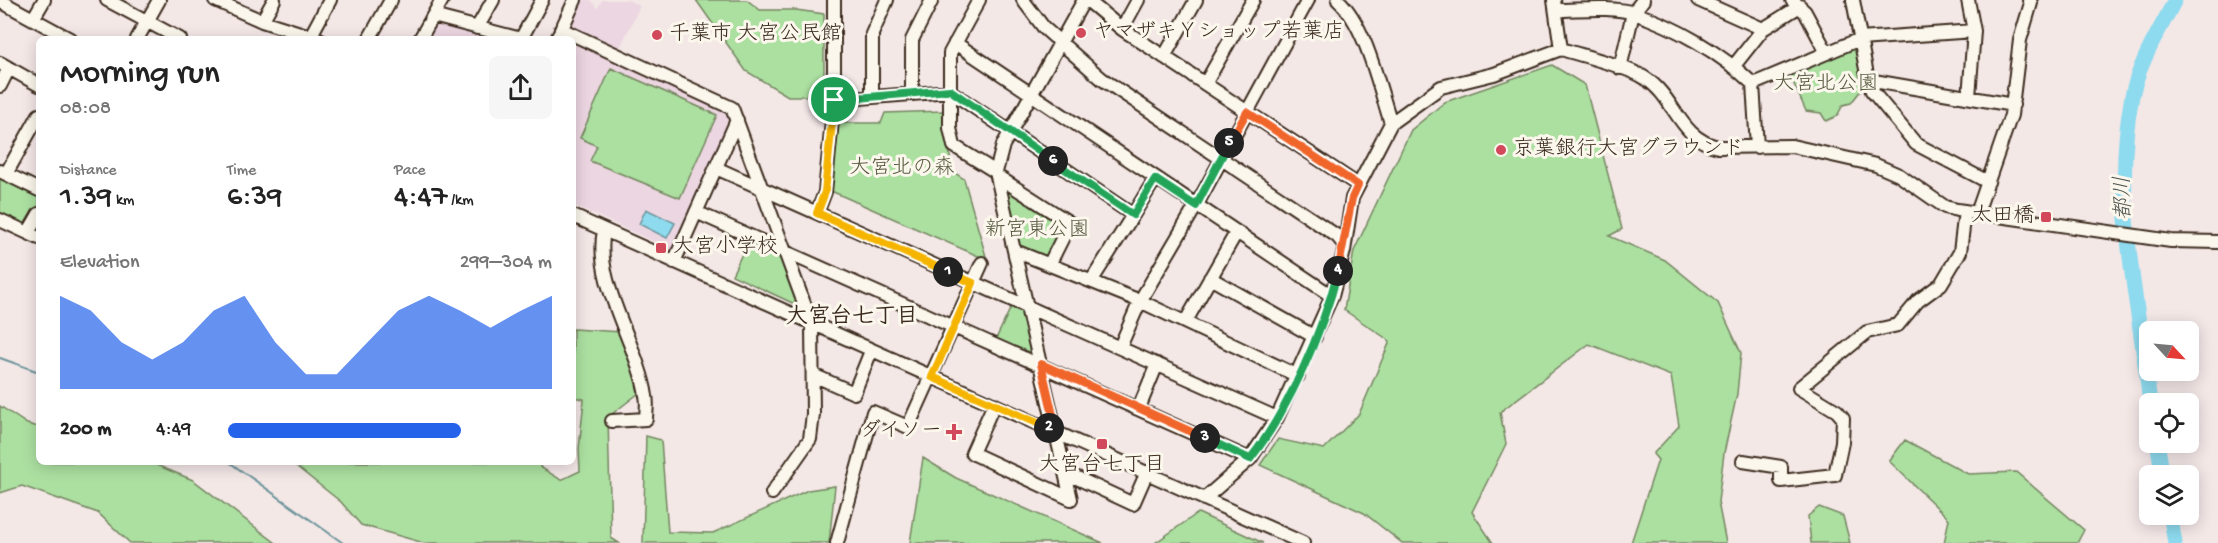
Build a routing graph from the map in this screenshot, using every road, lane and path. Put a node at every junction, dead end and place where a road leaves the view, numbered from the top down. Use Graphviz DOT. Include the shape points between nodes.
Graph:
graph roads {
  1 [pos="44,0"];
  2 [pos="107,0"];
  3 [pos="159,0"];
  4 [pos="274,0"];
  5 [pos="330,0"];
  6 [pos="391,0"];
  7 [pos="441,0"];
  8 [pos="493,0"];
  9 [pos="542,0"];
  10 [pos="575,0"];
  11 [pos="834,0"];
  12 [pos="887,0"];
  13 [pos="932,0"];
  14 [pos="979,0"];
  15 [pos="1023,0"];
  16 [pos="1085,0"];
  17 [pos="1138,0"];
  18 [pos="1196,0"];
  19 [pos="1252,0"];
  20 [pos="1308,0"];
  21 [pos="1338,0"];
  22 [pos="1643,0"];
  23 [pos="1698,0"];
  24 [pos="1853,0"];
  25 [pos="1968,0"];
  26 [pos="2029,0"];
  27 [pos="0,1"];
  28 [pos="218,1"];
  29 [pos="1796,3"];
  30 [pos="1555,5"];
  31 [pos="1633,13"];
  32 [pos="433,16"];
  33 [pos="33,19"];
  34 [pos="147,21"];
  35 [pos="262,21"];
  36 [pos="477,28"];
  37 [pos="1122,29"];
  38 [pos="1763,29"];
  39 [pos="1974,31"];
  40 [pos="559,34"];
  41 [pos="64,36"];
  42 [pos="139,36"];
  43 [pos="174,36"];
  44 [pos="306,36"];
  45 [pos="313,36"];
  46 [pos="371,36"];
  47 [pos="422,36"];
  48 [pos="509,36"];
  49 [pos="523,36"];
  50 [pos="1860,39"];
  51 [pos="576,41"];
  52 [pos="1060,42"];
  53 [pos="955,43"];
  54 [pos="1561,49"];
  55 [pos="1827,53"];
  56 [pos="1164,57"];
  57 [pos="5,66"];
  58 [pos="1732,67"];
  59 [pos="1620,68"];
  60 [pos="1868,80"];
  61 [pos="36,83"];
  62 [pos="1205,84"];
  63 [pos="1753,84"];
  64 [pos="0,86"];
  65 [pos="950,90"];
  66 [pos="912,93"];
  67 [pos="872,95"];
  68 [pos="1032,97"];
  69 [pos="1968,97"];
  70 [pos="834,100"];
  71 [pos="2013,105"];
  72 [pos="1247,112"];
  73 [pos="36,120"];
  74 [pos="737,120"];
  75 [pos="1391,123"];
  76 [pos="1009,133"];
  77 [pos="1757,147"];
  78 [pos="1220,160"];
  79 [pos="716,168"];
  80 [pos="3,173"];
  81 [pos="996,174"];
  82 [pos="1155,179"];
  83 [pos="1988,182"];
  84 [pos="1358,185"];
  85 [pos="36,189"];
  86 [pos="763,189"];
  87 [pos="1196,206"];
  88 [pos="696,212"];
  89 [pos="1971,212"];
  90 [pos="817,213"];
  91 [pos="1133,215"];
  92 [pos="576,217"];
  93 [pos="0,220"];
  94 [pos="604,231"];
  95 [pos="1236,233"];
  96 [pos="34,235"];
  97 [pos="2218,242"];
  98 [pos="1343,243"];
  99 [pos="1015,251"];
  100 [pos="785,252"];
  101 [pos="674,262"];
  102 [pos="982,263"];
  103 [pos="1050,263"];
  104 [pos="1210,278"];
  105 [pos="1092,280"];
  106 [pos="973,283"];
  107 [pos="1332,296"];
  108 [pos="1140,301"];
  109 [pos="1027,308"];
  110 [pos="1186,321"];
  111 [pos="812,325"];
  112 [pos="954,325"];
  113 [pos="1315,337"];
  114 [pos="1120,347"];
  115 [pos="871,351"];
  116 [pos="1041,364"];
  117 [pos="1157,364"];
  118 [pos="813,375"];
  119 [pos="1298,376"];
  120 [pos="932,377"];
  121 [pos="994,404"];
  122 [pos="1139,408"];
  123 [pos="1277,418"];
  124 [pos="612,421"];
  125 [pos="1057,432"];
  126 [pos="1250,459"];
  127 [pos="1743,461"];
  128 [pos="1147,472"];
  129 [pos="1068,480"];
  130 [pos="772,493"];
  131 [pos="1204,499"];
  132 [pos="837,543"];
  133 [pos="1303,543"];
  1 -- 33 [label="street"];
  2 -- 34 [label="street"];
  3 -- 34 [label="street"];
  4 -- 35 [label="street"];
  5 -- 45 [label="street"];
  6 -- 46 [label="street"];
  7 -- 32 [label="street"];
  8 -- 36 [label="street"];
  9 -- 49 [label="street"];
  10 -- 40 [label="street"];
  11 -- 70 [label="street"];
  12 -- 67 [label="street" via="872,34"];
  13 -- 66 [label="street" via="912,40"];
  14 -- 53 [label="street"];
  15 -- 52 [label="street"];
  16 -- 37 [label="street"];
  16 -- 52 [label="street"];
  17 -- 37 [label="street"];
  18 -- 56 [label="street"];
  19 -- 62 [label="street"];
  20 -- 72 [label="street"];
  21 -- 75 [label="street" via="1348,9 1359,30"];
  22 -- 31 [label="street"];
  23 -- 38 [label="street"];
  24 -- 50 [label="street"];
  25 -- 39 [label="street"];
  26 -- 71 [label="street"];
  27 -- 33 [label="street"];
  28 -- 35 [label="street"];
  29 -- 38 [label="street"];
  29 -- 55 [label="street"];
  30 -- 31 [label="street"];
  30 -- 54 [label="street"];
  31 -- 58 [label="street" via="1694,41"];
  31 -- 59 [label="street"];
  32 -- 36 [label="street"];
  32 -- 47 [label="street"];
  33 -- 41 [label="street"];
  34 -- 42 [label="street"];
  34 -- 43 [label="street"];
  35 -- 44 [label="street"];
  36 -- 48 [label="street"];
  37 -- 56 [label="street"];
  38 -- 58 [label="street"];
  39 -- 50 [label="street"];
  39 -- 69 [label="street"];
  50 -- 55 [label="street"];
  50 -- 60 [label="street"];
  51 -- 74 [label="street" via="732,108"];
  52 -- 68 [label="street"];
  52 -- 78 [label="street" via="1102,79"];
  53 -- 65 [label="street" via="949,65"];
  53 -- 68 [label="street"];
  54 -- 59 [label="street"];
  54 -- 75 [label="street" via="1494,74 1442,87"];
  55 -- 63 [label="street"];
  56 -- 62 [label="street"];
  57 -- 61 [label="street"];
  57 -- 64 [label="street"];
  58 -- 63 [label="street"];
  59 -- 77 [label="street" via="1645,78 1701,142 1718,147"];
  60 -- 69 [label="street"];
  60 -- 83 [label="street" via="1872,91 1916,144"];
  62 -- 72 [label="street"];
  63 -- 77 [label="street"];
  65 -- 66 [label="street"];
  65 -- 76 [label="street"];
  65 -- 81 [label="street" via="954,146"];
  66 -- 67 [label="street"];
  67 -- 70 [label="street"];
  68 -- 76 [label="street"];
  68 -- 82 [label="street"];
  69 -- 71 [label="street"];
  70 -- 90 [label="street" via="825,192"];
  71 -- 83 [label="street"];
  72 -- 78 [label="street"];
  72 -- 84 [label="street"];
  73 -- 80 [label="street"];
  74 -- 79 [label="street"];
  74 -- 86 [label="street"];
  75 -- 84 [label="street"];
  76 -- 81 [label="street"];
  76 -- 91 [label="street"];
  77 -- 89 [label="street" via="1792,146 1876,165 1899,175 1945,207"];
  78 -- 87 [label="street"];
  78 -- 98 [label="street"];
  79 -- 86 [label="street"];
  79 -- 88 [label="street"];
  80 -- 85 [label="street"];
  81 -- 99 [label="street"];
  81 -- 103 [label="street" via="1070,223"];
  82 -- 87 [label="street"];
  82 -- 91 [label="street"];
  83 -- 89 [label="street"];
  84 -- 98 [label="street"];
  86 -- 90 [label="street"];
  86 -- 100 [label="street"];
  87 -- 95 [label="street"];
  87 -- 108 [label="street"];
  88 -- 100 [label="street"];
  88 -- 101 [label="street"];
  89 -- 97 [label="street" via="2145,237"];
  89 -- 127 [label="street" via="1960,252 1941,284 1918,301 1898,325 1867,332 1799,388 1843,418 1835,475 1781,480 1781,467"];
  90 -- 106 [label="street"];
  91 -- 105 [label="street"];
  92 -- 94 [label="street"];
  93 -- 96 [label="street"];
  94 -- 101 [label="street"];
  94 -- 124 [label="street" via="608,279 646,396 646,419"];
  95 -- 104 [label="street"];
  95 -- 107 [label="street"];
  98 -- 107 [label="street"];
  99 -- 103 [label="street"];
  99 -- 109 [label="street"];
  100 -- 111 [label="street"];
  100 -- 112 [label="street"];
  101 -- 111 [label="street"];
  102 -- 106 [label="street"];
  103 -- 105 [label="street"];
  104 -- 110 [label="street"];
  104 -- 113 [label="street"];
  105 -- 108 [label="street"];
  106 -- 109 [label="street"];
  106 -- 112 [label="street"];
  107 -- 113 [label="street"];
  108 -- 110 [label="street"];
  108 -- 114 [label="street"];
  109 -- 114 [label="street"];
  109 -- 116 [label="street"];
  110 -- 119 [label="street"];
  111 -- 115 [label="street"];
  111 -- 118 [label="street"];
  112 -- 116 [label="street"];
  112 -- 120 [label="street"];
  113 -- 119 [label="street"];
  114 -- 117 [label="street"];
  115 -- 118 [label="street" via="854,393"];
  115 -- 120 [label="street"];
  116 -- 122 [label="street"];
  116 -- 125 [label="street"];
  117 -- 122 [label="street"];
  117 -- 123 [label="street"];
  118 -- 130 [label="street" via="810,439"];
  119 -- 123 [label="street"];
  120 -- 121 [label="street"];
  120 -- 132 [label="street" via="908,427 873,412"];
  121 -- 125 [label="street"];
  121 -- 129 [label="street" via="972,453 1071,499"];
  122 -- 126 [label="street"];
  123 -- 126 [label="street"];
  125 -- 128 [label="street"];
  125 -- 129 [label="street"];
  126 -- 131 [label="street"];
  128 -- 129 [label="street" via="1133,504 1075,477"];
  128 -- 131 [label="street"];
  131 -- 133 [label="street"];
}
